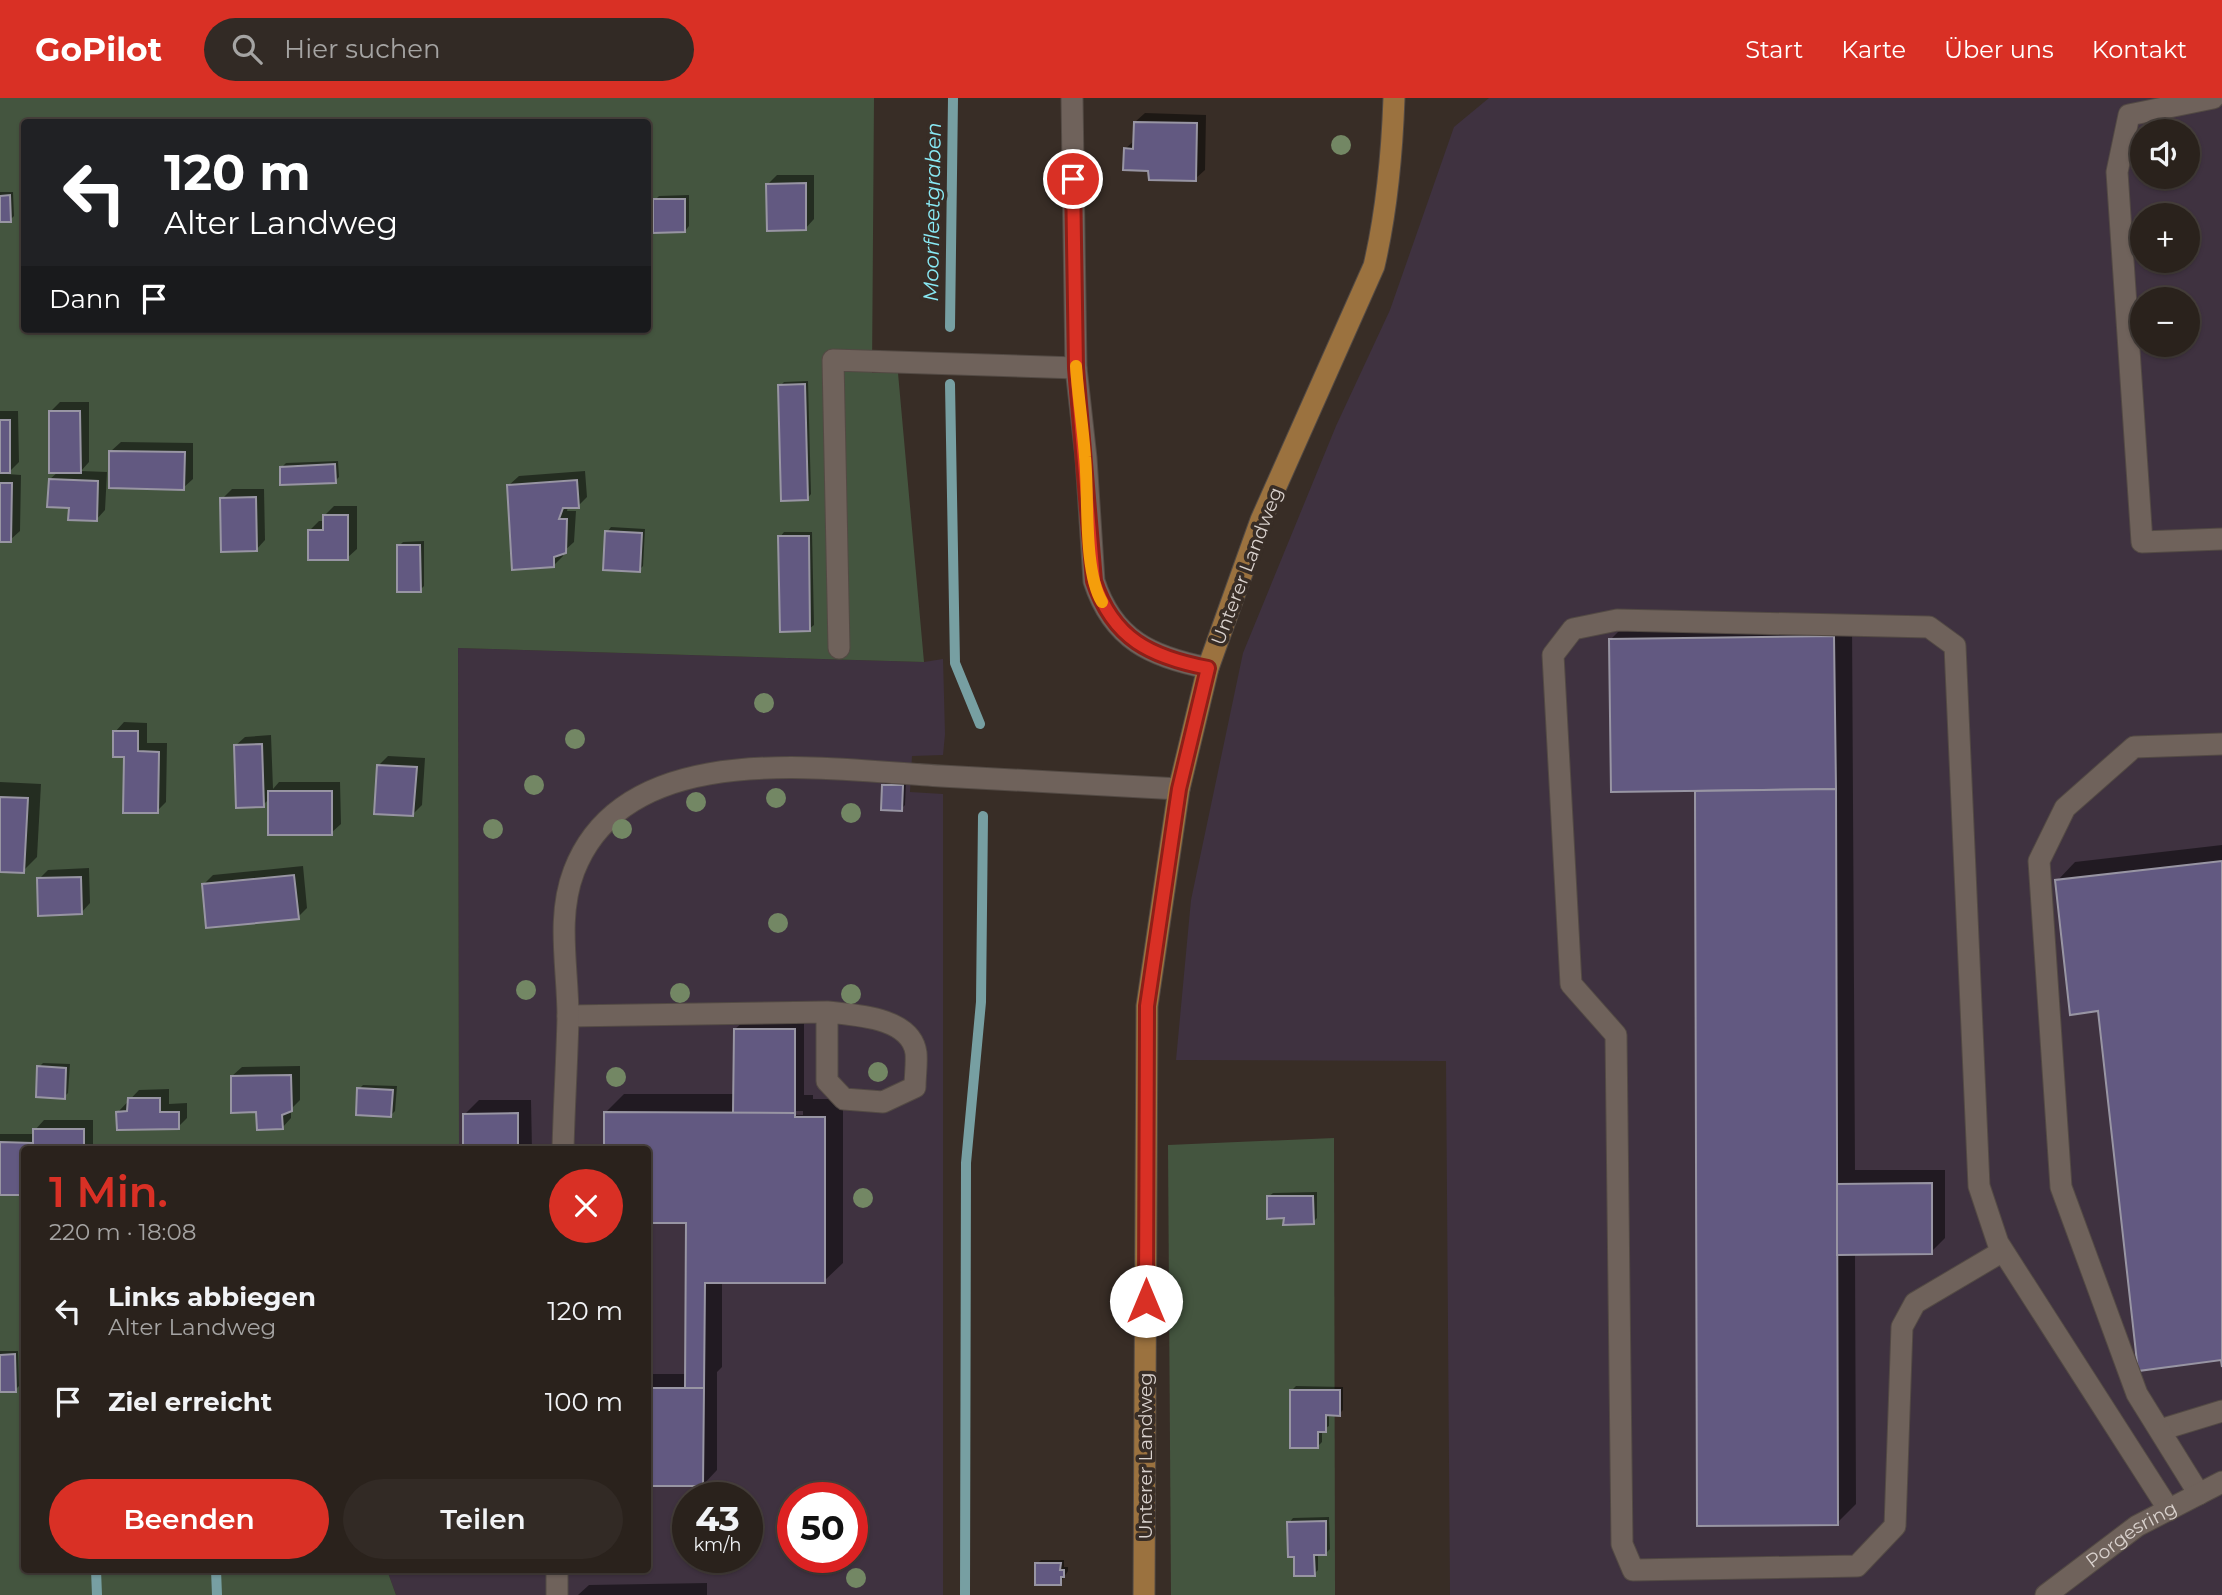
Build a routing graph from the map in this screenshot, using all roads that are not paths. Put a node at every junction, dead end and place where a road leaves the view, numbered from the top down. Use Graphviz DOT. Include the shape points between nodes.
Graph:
graph roads {
  1 [pos="1072,98"];
  2 [pos="1394,98"];
  3 [pos="2213,98"];
  4 [pos="1076,368"];
  5 [pos="2222,538"];
  6 [pos="839,648"];
  7 [pos="1208,668"];
  8 [pos="2222,744"];
  9 [pos="1179,789"];
  10 [pos="827,1012"];
  11 [pos="568,1016"];
  12 [pos="563,1146"];
  13 [pos="2003,1251"];
  14 [pos="2222,1411"];
  15 [pos="2160,1430"];
  16 [pos="2222,1482"];
  17 [pos="2199,1494"];
  18 [pos="2169,1510"];
  19 [pos="557,1573"];
  20 [pos="557,1595"];
  21 [pos="1144,1595"];
  22 [pos="2046,1595"];
  1 -- 4 [label="street"];
  2 -- 7 [label="main road, Unterer Landweg" via="1389,182 1374,266 1261,520"];
  3 -- 5 [label="street" via="2129,115 2117,172 2142,542"];
  4 -- 6 [label="street" via="833,360"];
  4 -- 7 [label="street" via="1094,581 1100,598 1128,637 1144,648 1161,657"];
  7 -- 9 [label="main road, Unterer Landweg"];
  8 -- 15 [label="street" via="2134,747 2064,808 2039,861 2061,1187 2137,1394"];
  9 -- 11 [label="street" via="750,768 700,775 655,789 622,805 597,829 574,870 564,909"];
  9 -- 21 [label="main road, Unterer Landweg" via="1147,1006"];
  10 -- 10 [label="street" via="828,1082 844,1099 883,1102 915,1087 916,1051 904,1032 885,1020"];
  10 -- 11 [label="street"];
  11 -- 12 [label="street"];
  13 -- 13 [label="street" via="1979,1186 1955,646 1929,628 1617,620 1573,629 1553,655 1572,984 1616,1035 1622,1544 1633,1570 1857,1566 1895,1526 1902,1327 1915,1303"];
  13 -- 18 [label="street"];
  14 -- 15 [label="street"];
  15 -- 17 [label="street"];
  16 -- 17 [label="street, Porgesring"];
  17 -- 18 [label="street, Porgesring"];
  18 -- 22 [label="street, Porgesring" via="2137,1526"];
  19 -- 20 [label="street"];
}
